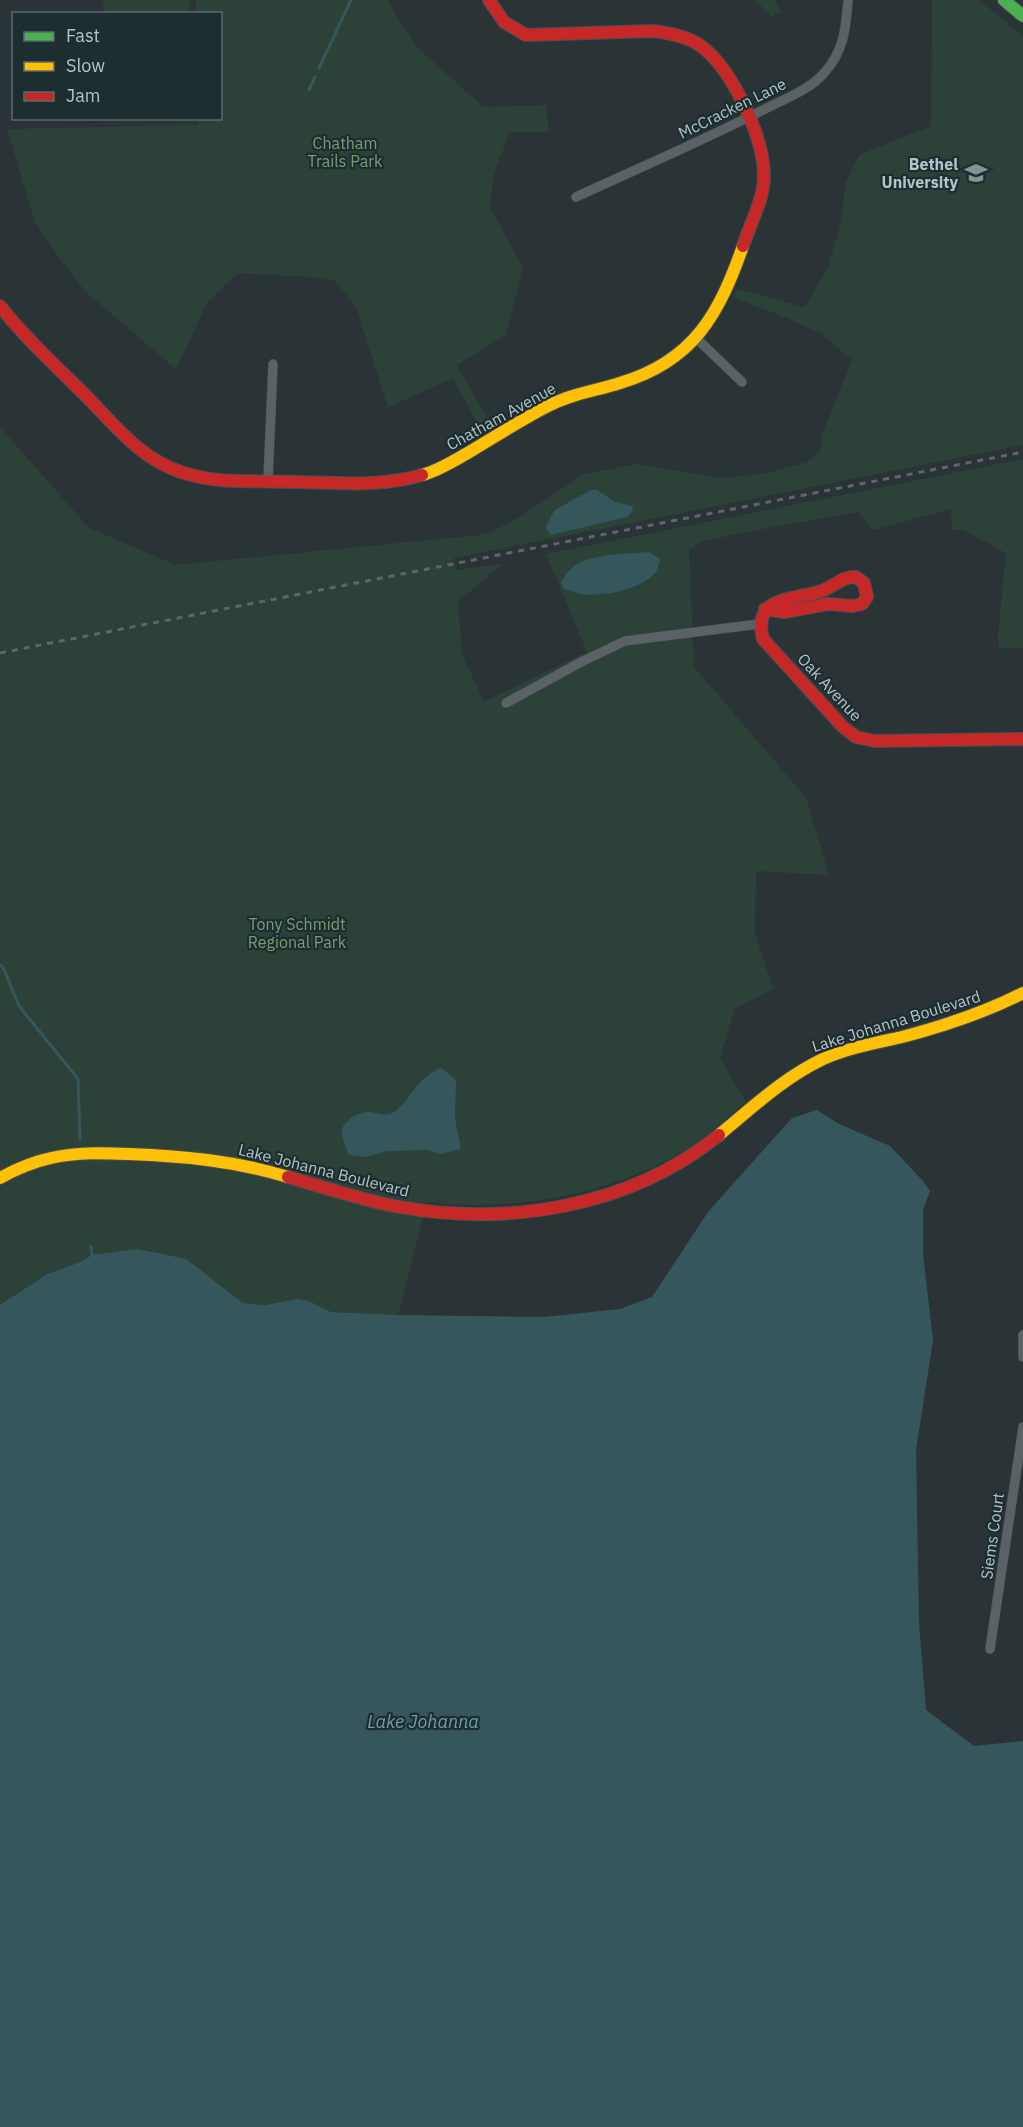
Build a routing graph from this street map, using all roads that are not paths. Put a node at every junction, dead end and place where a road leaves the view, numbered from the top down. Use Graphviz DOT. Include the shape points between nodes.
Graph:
graph roads {
  1 [pos="489,0"];
  2 [pos="848,0"];
  3 [pos="1004,0"];
  4 [pos="1023,16"];
  5 [pos="748,118"];
  6 [pos="576,197"];
  7 [pos="0,306"];
  8 [pos="696,338"];
  9 [pos="273,364"];
  10 [pos="742,382"];
  11 [pos="268,480"];
  12 [pos="765,609"];
  13 [pos="759,624"];
  14 [pos="506,703"];
  15 [pos="1023,739"];
  16 [pos="1023,993"];
  17 [pos="0,1178"];
  18 [pos="1023,1335"];
  19 [pos="1023,1357"];
  20 [pos="1023,1427"];
  21 [pos="990,1649"];
  1 -- 5 [label="street, Chatham Avenue" via="500,19 526,35 653,31 687,38 720,65"];
  2 -- 5 [label="street, McCracken Lane" via="844,38 824,74"];
  3 -- 4 [label="street"];
  5 -- 6 [label="street, McCracken Lane"];
  5 -- 8 [label="street, Chatham Avenue" via="764,163 762,192 727,290"];
  7 -- 11 [label="street, Chatham Avenue" via="25,337 141,450 165,466 197,477"];
  8 -- 10 [label="street"];
  8 -- 11 [label="street, Chatham Avenue" via="654,370 560,400 447,465 413,478 374,484"];
  9 -- 11 [label="street"];
  12 -- 12 [label="street" via="784,612 828,604 858,606 866,600 868,589 861,580 851,577 824,591 785,599"];
  12 -- 13 [label="street"];
  13 -- 14 [label="street" via="625,641"];
  13 -- 15 [label="street, Oak Avenue" via="763,639 856,737 875,741"];
  16 -- 17 [label="street, Lake Johanna Boulevard" via="977,1015 824,1058 789,1078 679,1164 633,1187 572,1204 493,1213 425,1211 370,1202 255,1168 155,1155 68,1155 31,1164"];
  18 -- 19 [label="street"];
  20 -- 21 [label="street, Siems Court"];
}
